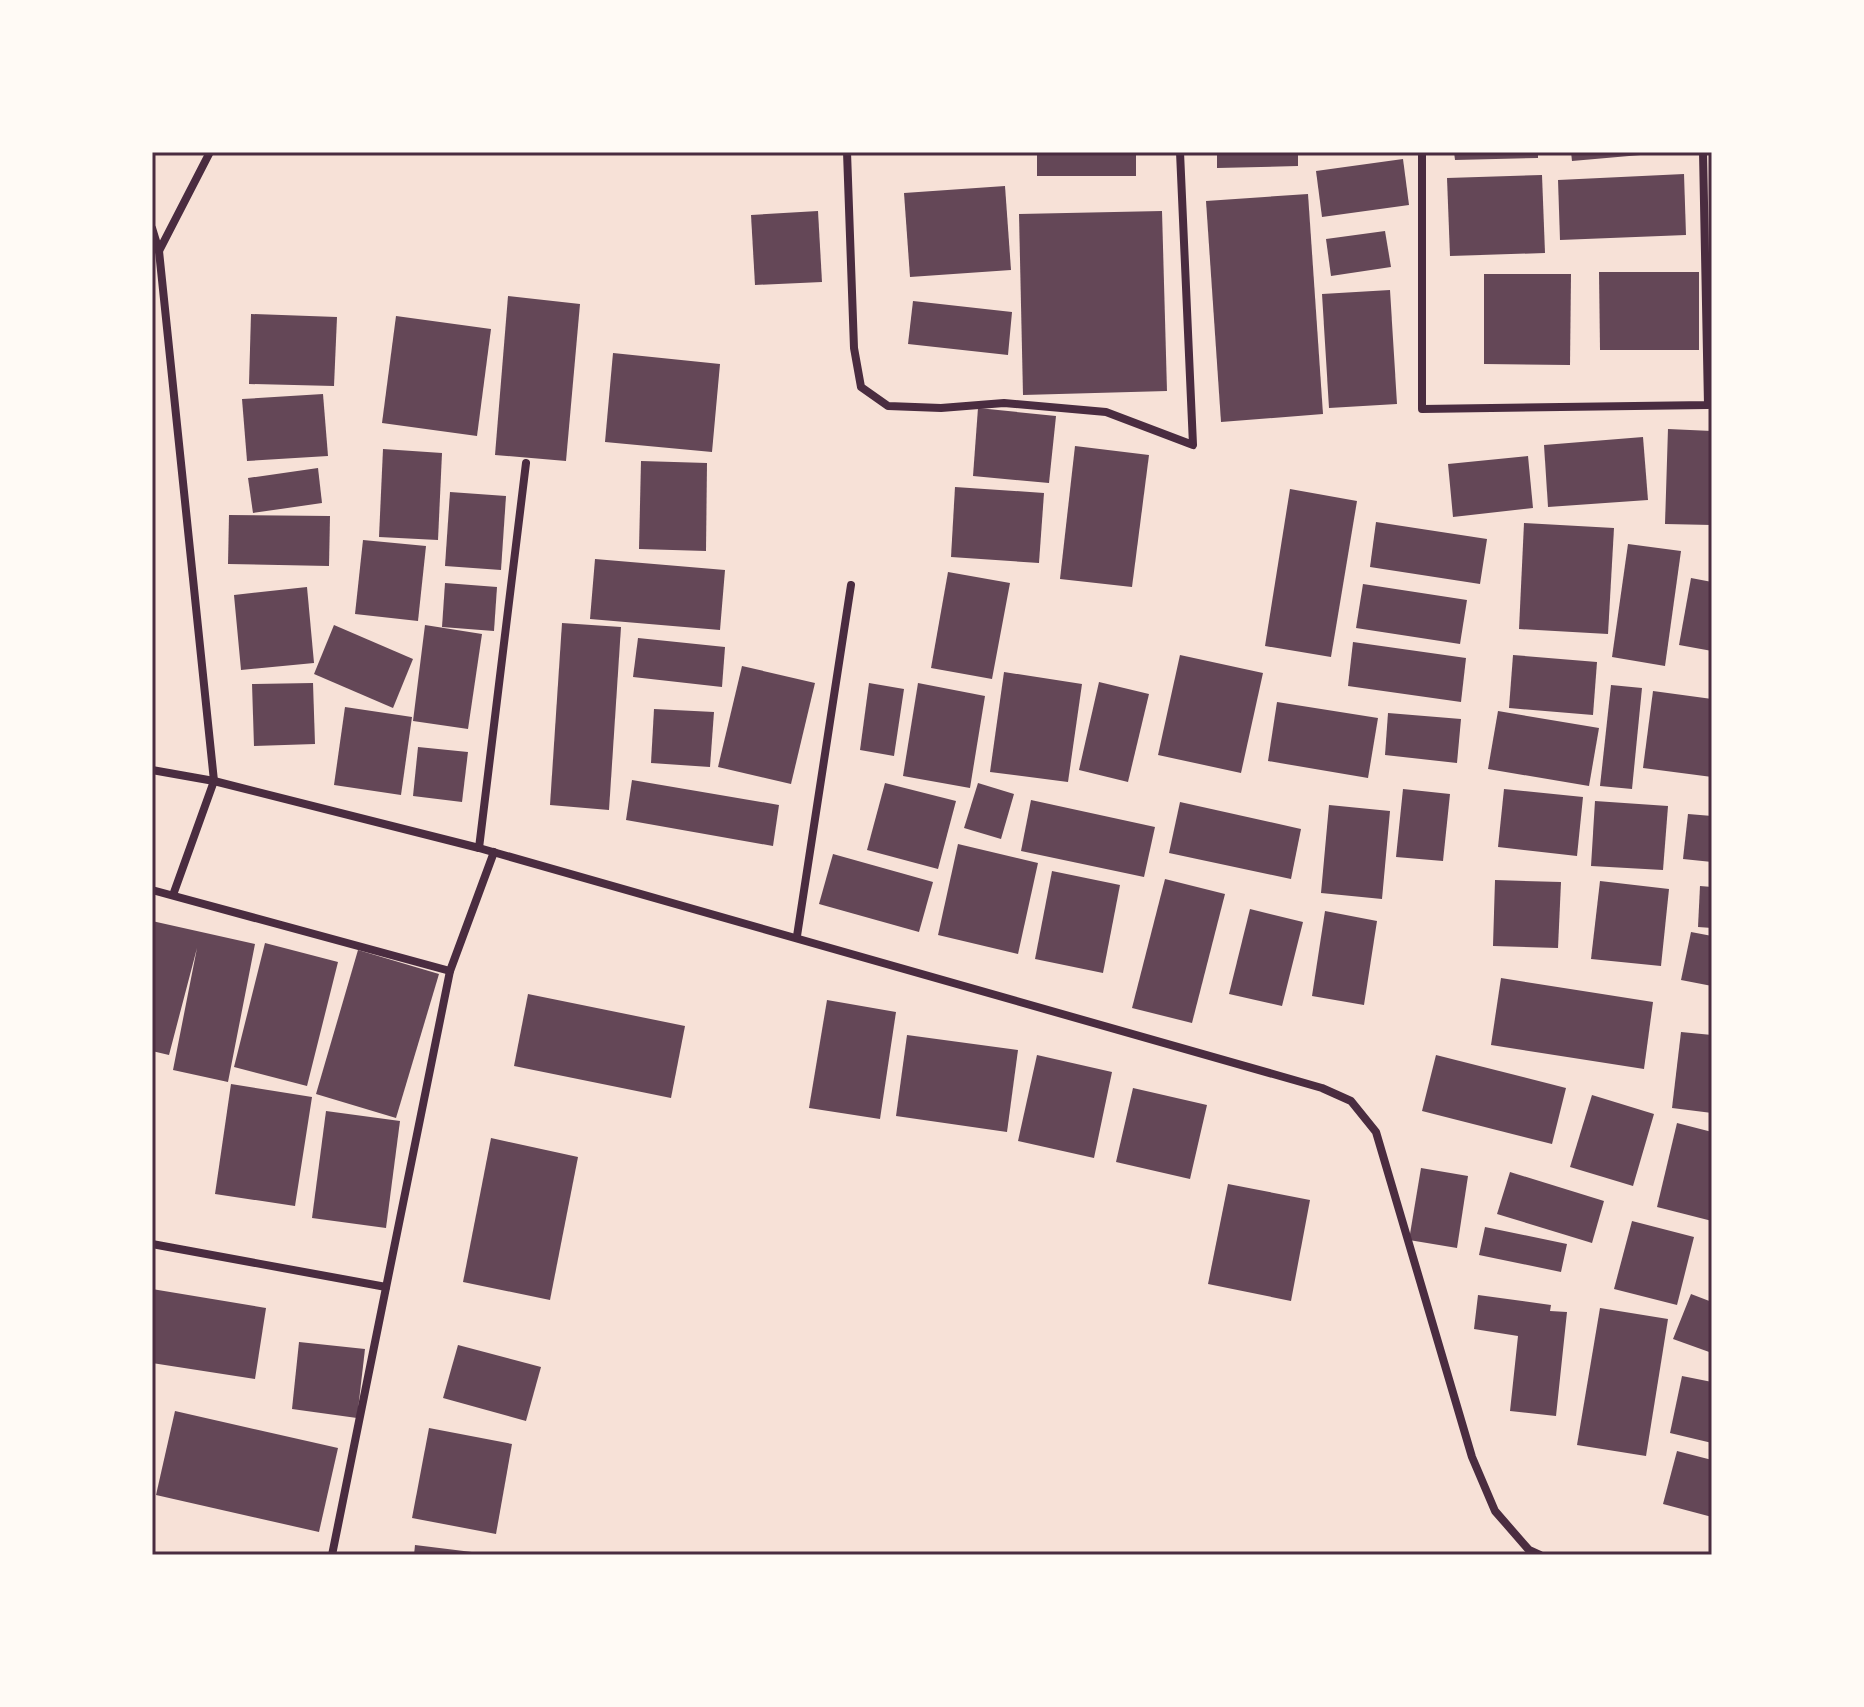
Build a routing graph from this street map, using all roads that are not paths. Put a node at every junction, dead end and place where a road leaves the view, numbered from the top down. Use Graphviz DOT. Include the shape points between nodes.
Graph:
graph roads {
  1 [pos="210,152"];
  2 [pos="847,152"];
  3 [pos="1180,152"];
  4 [pos="1422,152"];
  5 [pos="1703,152"];
  6 [pos="152,228"];
  7 [pos="159,251"];
  8 [pos="526,463"];
  9 [pos="851,585"];
  10 [pos="152,770"];
  11 [pos="214,781"];
  12 [pos="479,848"];
  13 [pos="494,852"];
  14 [pos="152,890"];
  15 [pos="173,895"];
  16 [pos="797,936"];
  17 [pos="450,971"];
  18 [pos="152,1244"];
  19 [pos="386,1287"];
  20 [pos="332,1555"];
  21 [pos="1540,1555"];
  1 -- 7 [label="street"];
  2 -- 3 [label="street" via="854,348 861,387 888,406 1004,403 1106,412 1193,445"];
  4 -- 5 [label="street" via="1422,409 1708,405"];
  6 -- 7 [label="street"];
  7 -- 11 [label="street"];
  8 -- 12 [label="street"];
  9 -- 16 [label="street"];
  10 -- 11 [label="street"];
  11 -- 12 [label="street"];
  11 -- 15 [label="street"];
  12 -- 13 [label="street"];
  13 -- 16 [label="street"];
  13 -- 17 [label="street"];
  14 -- 15 [label="street"];
  15 -- 17 [label="street"];
  16 -- 21 [label="street" via="1322,1088 1351,1101 1376,1132 1472,1457 1495,1511 1529,1550"];
  17 -- 19 [label="street"];
  18 -- 19 [label="street"];
  19 -- 20 [label="street"];
}
